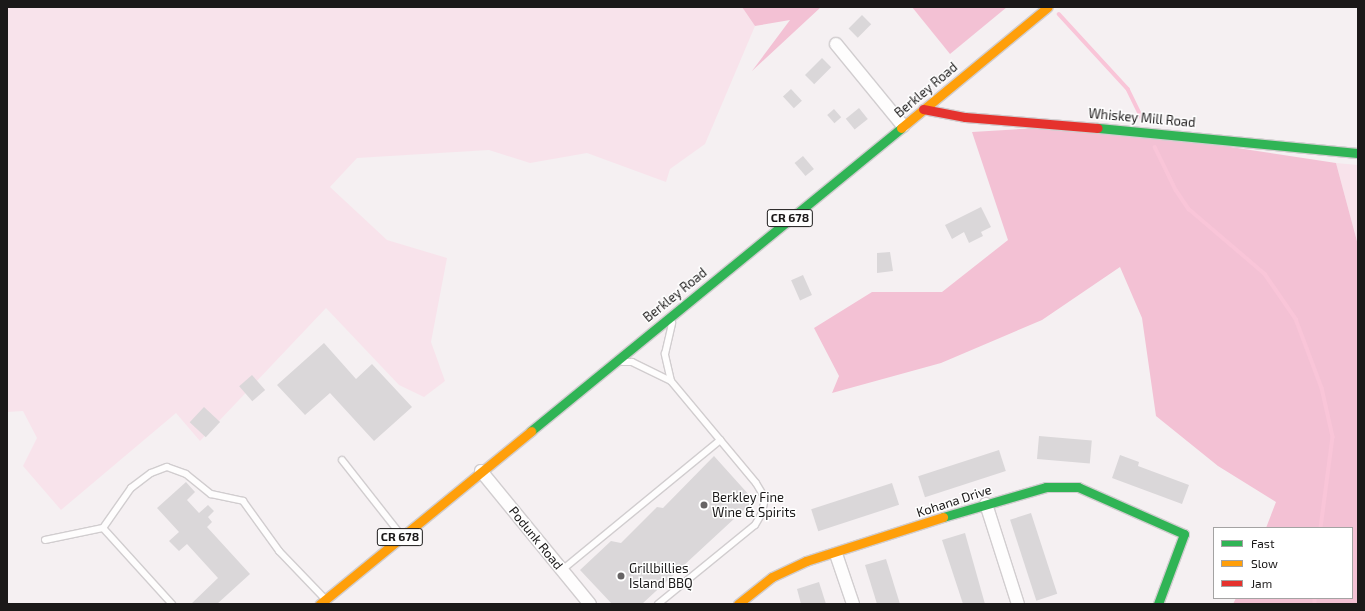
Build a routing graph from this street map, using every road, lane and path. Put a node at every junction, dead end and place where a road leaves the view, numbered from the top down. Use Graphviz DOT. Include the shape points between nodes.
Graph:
graph roads {
  1 [pos="1048,7"];
  2 [pos="836,44"];
  3 [pos="923,109"];
  4 [pos="903,126"];
  5 [pos="1358,153"];
  6 [pos="676,311"];
  7 [pos="612,364"];
  8 [pos="671,381"];
  9 [pos="720,440"];
  10 [pos="342,460"];
  11 [pos="481,471"];
  12 [pos="986,504"];
  13 [pos="103,528"];
  14 [pos="402,536"];
  15 [pos="45,540"];
  16 [pos="836,554"];
  17 [pos="562,570"];
  18 [pos="749,600"];
  19 [pos="322,602"];
  20 [pos="172,604"];
  21 [pos="590,604"];
  22 [pos="658,604"];
  23 [pos="738,604"];
  24 [pos="853,604"];
  25 [pos="1018,604"];
  26 [pos="1158,604"];
  1 -- 3 [label="street, Berkley Road / CR 678"];
  2 -- 4 [label="street"];
  3 -- 4 [label="street, Berkley Road / CR 678"];
  3 -- 5 [label="street, Whiskey Mill Road" via="965,117 1140,130"];
  4 -- 6 [label="street, Berkley Road / CR 678"];
  6 -- 7 [label="street, Berkley Road / CR 678"];
  6 -- 8 [label="lane" via="666,340 665,354"];
  7 -- 8 [label="lane" via="632,362"];
  7 -- 11 [label="street, Berkley Road / CR 678"];
  8 -- 9 [label="lane"];
  9 -- 17 [label="lane"];
  9 -- 22 [label="lane" via="756,483 765,498 762,513 755,525"];
  10 -- 14 [label="lane"];
  11 -- 14 [label="street, Berkley Road / CR 678"];
  11 -- 17 [label="street, Podunk Road"];
  12 -- 16 [label="street, Kohana Drive"];
  12 -- 25 [label="street"];
  12 -- 26 [label="street, Kohana Drive" via="1046,487 1078,487 1184,534"];
  13 -- 15 [label="lane"];
  13 -- 19 [label="lane" via="131,488 151,473 167,467 186,474 211,494 243,501 279,551"];
  13 -- 20 [label="lane"];
  14 -- 19 [label="street, Berkley Road / CR 678"];
  16 -- 18 [label="street, Kohana Drive" via="806,561 772,577"];
  16 -- 24 [label="street"];
  17 -- 21 [label="street, Podunk Road"];
  18 -- 23 [label="street, Kohana Drive"];
}
